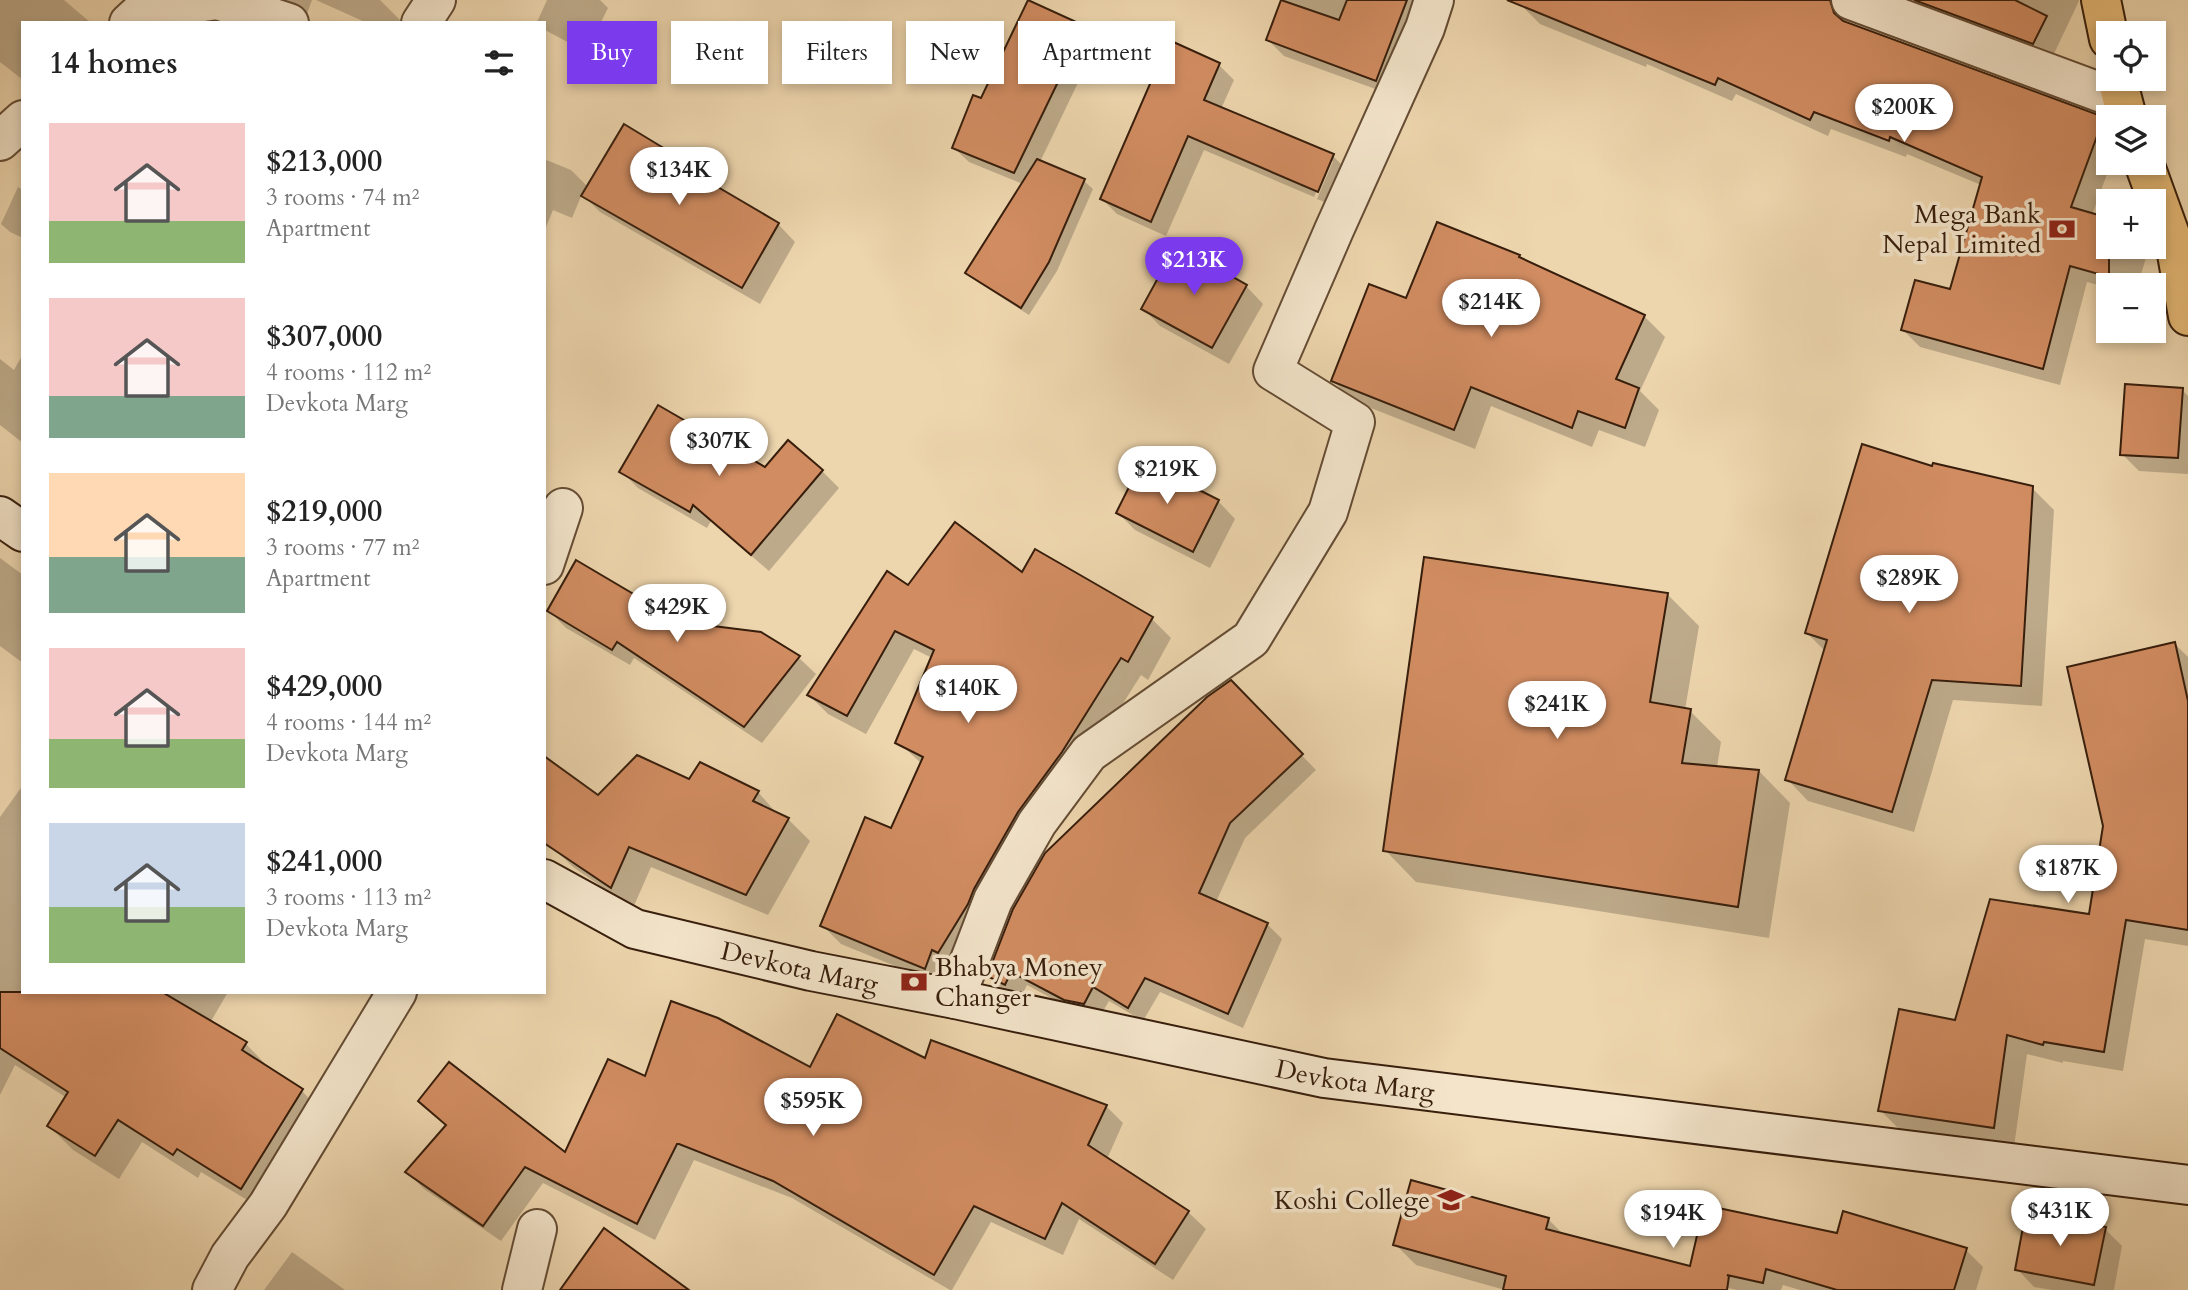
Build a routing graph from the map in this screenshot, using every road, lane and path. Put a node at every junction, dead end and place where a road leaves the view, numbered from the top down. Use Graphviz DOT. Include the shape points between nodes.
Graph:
graph roads {
  1 [pos="436,0"];
  2 [pos="1434,0"];
  3 [pos="1851,0"];
  4 [pos="2101,0"];
  5 [pos="131,21"];
  6 [pos="283,21"];
  7 [pos="422,21"];
  8 [pos="2105,21"];
  9 [pos="2122,99"];
  10 [pos="21,122"];
  11 [pos="0,141"];
  12 [pos="2148,175"];
  13 [pos="2188,316"];
  14 [pos="563,508"];
  15 [pos="0,516"];
  16 [pos="21,531"];
  17 [pos="546,559"];
  18 [pos="546,879"];
  19 [pos="396,994"];
  20 [pos="955,999"];
  21 [pos="2188,1185"];
  22 [pos="537,1229"];
  23 [pos="212,1290"];
  24 [pos="522,1290"];
  1 -- 7 [label="street"];
  2 -- 20 [label="street" via="1273,371 1356,422 1328,512 1251,639 1088,753 1037,823 993,900"];
  3 -- 9 [label="street"];
  4 -- 8 [label="main road"];
  5 -- 6 [label="street" via="142,11 217,0"];
  10 -- 11 [label="street"];
  12 -- 13 [label="main road" via="2177,254"];
  14 -- 17 [label="street"];
  15 -- 16 [label="street"];
  18 -- 20 [label="street, Devkota Marg" via="635,929"];
  19 -- 23 [label="street"];
  20 -- 21 [label="street, Devkota Marg" via="1324,1078"];
  22 -- 24 [label="street"];
}
